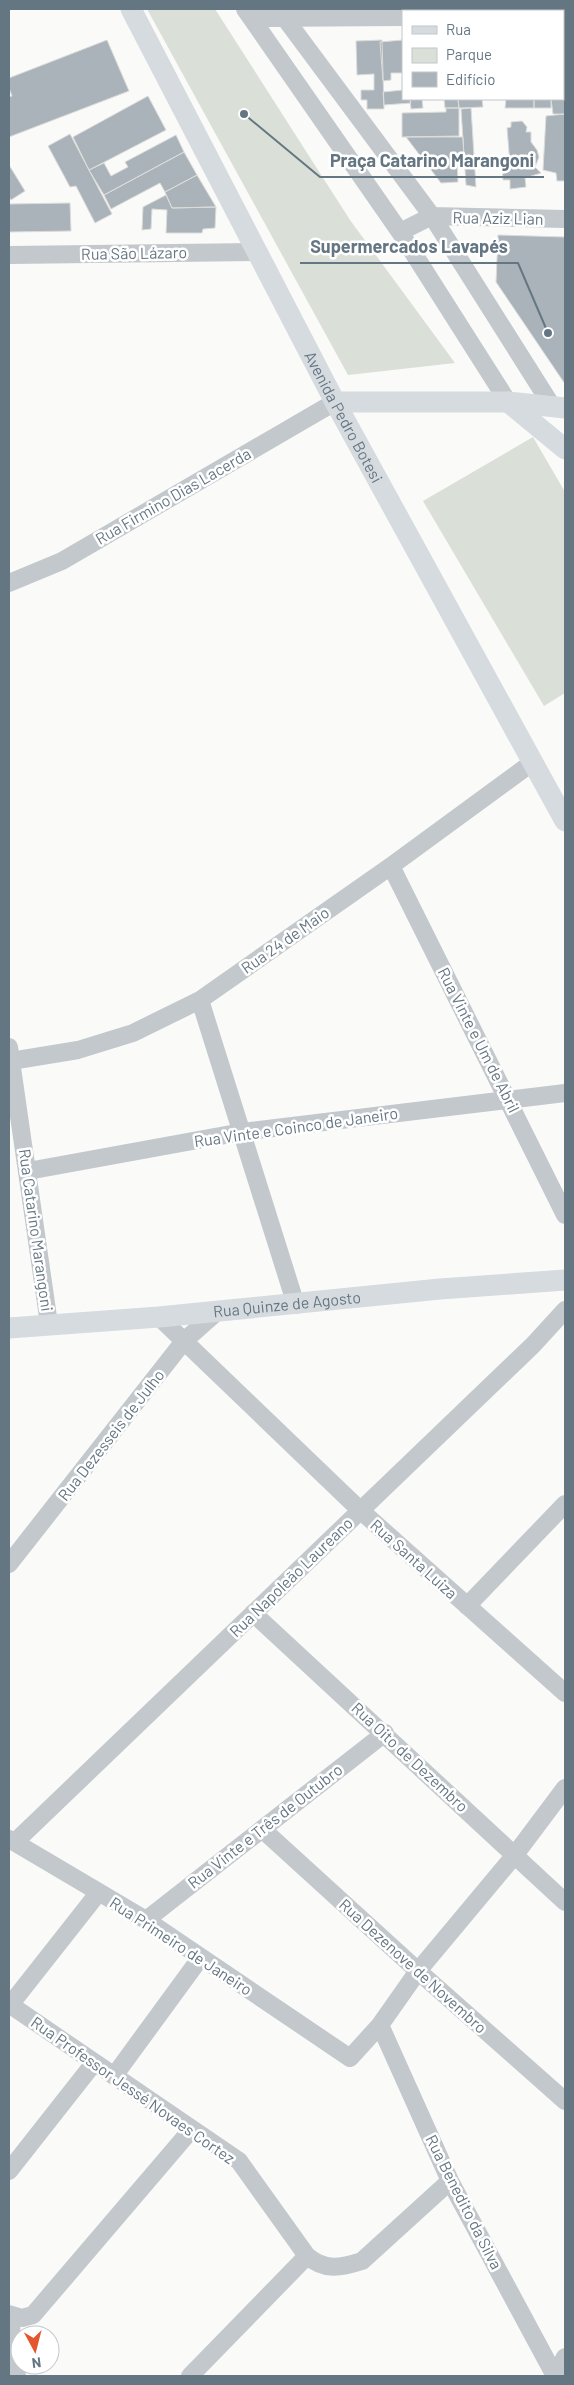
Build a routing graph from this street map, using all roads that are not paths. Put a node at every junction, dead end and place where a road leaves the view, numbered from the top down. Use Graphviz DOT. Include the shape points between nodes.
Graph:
graph roads {
  1 [pos="131,9"];
  2 [pos="248,13"];
  3 [pos="281,13"];
  4 [pos="402,17"];
  5 [pos="432,216"];
  6 [pos="565,219"];
  7 [pos="400,232"];
  8 [pos="258,252"];
  9 [pos="9,255"];
  10 [pos="334,402"];
  11 [pos="508,402"];
  12 [pos="559,407"];
  13 [pos="565,448"];
  14 [pos="9,583"];
  15 [pos="533,762"];
  16 [pos="565,821"];
  17 [pos="391,866"];
  18 [pos="200,1000"];
  19 [pos="10,1054"];
  20 [pos="565,1093"];
  21 [pos="510,1100"];
  22 [pos="242,1132"];
  23 [pos="28,1170"];
  24 [pos="565,1215"];
  25 [pos="565,1280"];
  26 [pos="296,1305"];
  27 [pos="565,1310"];
  28 [pos="218,1311"];
  29 [pos="159,1317"];
  30 [pos="49,1324"];
  31 [pos="9,1328"];
  32 [pos="184,1341"];
  33 [pos="565,1504"];
  34 [pos="360,1510"];
  35 [pos="9,1564"];
  36 [pos="467,1606"];
  37 [pos="253,1613"];
  38 [pos="565,1693"];
  39 [pos="385,1733"];
  40 [pos="565,1788"];
  41 [pos="262,1829"];
  42 [pos="12,1840"];
  43 [pos="514,1856"];
  44 [pos="99,1892"];
  45 [pos="565,1902"];
  46 [pos="146,1920"];
  47 [pos="201,1958"];
  48 [pos="418,1971"];
  49 [pos="9,2004"];
  50 [pos="380,2025"];
  51 [pos="94,2063"];
  52 [pos="114,2076"];
  53 [pos="565,2101"];
  54 [pos="191,2130"];
  55 [pos="9,2171"];
  56 [pos="450,2181"];
  57 [pos="307,2256"];
  58 [pos="10,2315"];
  59 [pos="565,2357"];
  60 [pos="17,2376"];
  61 [pos="190,2376"];
  62 [pos="555,2376"];
  1 -- 8 [label="main road, Avenida Pedro Botesi"];
  2 -- 3 [label="street"];
  2 -- 7 [label="street"];
  3 -- 4 [label="street"];
  3 -- 5 [label="street"];
  5 -- 6 [label="street, Rua Aziz Lian"];
  5 -- 7 [label="street"];
  5 -- 12 [label="street"];
  7 -- 11 [label="street"];
  8 -- 9 [label="street, Rua São Lázaro"];
  8 -- 10 [label="main road, Avenida Pedro Botesi"];
  10 -- 11 [label="main road"];
  10 -- 14 [label="street, Rua Firmino Dias Lacerda" via="62,561"];
  10 -- 15 [label="main road, Avenida Pedro Botesi"];
  11 -- 12 [label="main road"];
  11 -- 13 [label="main road"];
  15 -- 16 [label="main road, Avenida Pedro Botesi"];
  15 -- 17 [label="street, Rua 24 de Maio"];
  17 -- 18 [label="street, Rua 24 de Maio"];
  17 -- 21 [label="street, Rua Vinte e Um de Abril"];
  18 -- 19 [label="street, Rua 24 de Maio" via="133,1033 78,1050"];
  18 -- 22 [label="street"];
  19 -- 23 [label="street, Rua Catarino Marangoni"];
  20 -- 21 [label="street, Rua Vinte e Coinco de Janeiro"];
  21 -- 22 [label="street, Rua Vinte e Coinco de Janeiro"];
  21 -- 24 [label="street, Rua Vinte e Um de Abril"];
  22 -- 23 [label="street, Rua Vinte e Coinco de Janeiro"];
  22 -- 26 [label="street"];
  23 -- 30 [label="street, Rua Catarino Marangoni"];
  25 -- 26 [label="main road, Rua Quinze de Agosto"];
  26 -- 28 [label="main road, Rua Quinze de Agosto"];
  27 -- 34 [label="street, Rua Napoleão Laureano"];
  28 -- 29 [label="main road, Rua Quinze de Agosto"];
  28 -- 32 [label="street, Rua Dezesseis de Julho"];
  29 -- 30 [label="main road, Rua Quinze de Agosto"];
  29 -- 32 [label="street, Rua Santa Luiza"];
  30 -- 31 [label="main road, Rua Quinze de Agosto"];
  32 -- 34 [label="street, Rua Santa Luiza"];
  32 -- 35 [label="street, Rua Dezesseis de Julho"];
  33 -- 36 [label="street"];
  34 -- 36 [label="street, Rua Santa Luiza"];
  34 -- 37 [label="street, Rua Napoleão Laureano"];
  36 -- 38 [label="street, Rua Santa Luiza"];
  37 -- 39 [label="street, Rua Oito de Dezembro"];
  37 -- 42 [label="street, Rua Napoleão Laureano"];
  39 -- 41 [label="street, Rua Vinte e Três de Outubro"];
  39 -- 43 [label="street, Rua Oito de Dezembro"];
  40 -- 43 [label="street"];
  41 -- 46 [label="street, Rua Vinte e Três de Outubro"];
  41 -- 48 [label="street, Rua Dezenove de Novembro"];
  42 -- 44 [label="street, Rua Primeiro de Janeiro"];
  43 -- 45 [label="street, Rua Oito de Dezembro"];
  43 -- 48 [label="street"];
  44 -- 46 [label="street, Rua Primeiro de Janeiro"];
  44 -- 49 [label="street"];
  46 -- 47 [label="street, Rua Primeiro de Janeiro"];
  47 -- 50 [label="street, Rua Primeiro de Janeiro" via="350,2058"];
  47 -- 52 [label="street"];
  48 -- 50 [label="street"];
  48 -- 53 [label="street, Rua Dezenove de Novembro"];
  49 -- 51 [label="street, Rua Professor Jessé Novaes Cortez"];
  50 -- 56 [label="street, Rua Benedito da Silva"];
  51 -- 52 [label="street, Rua Professor Jessé Novaes Cortez"];
  51 -- 55 [label="street"];
  52 -- 54 [label="street, Rua Professor Jessé Novaes Cortez"];
  54 -- 57 [label="street, Rua Professor Jessé Novaes Cortez" via="239,2162"];
  54 -- 58 [label="street" via="33,2315 22,2318"];
  56 -- 57 [label="street, Rua Professor Jessé Novaes Cortez" via="362,2260 345,2267 318,2265"];
  56 -- 62 [label="street, Rua Benedito da Silva"];
  57 -- 61 [label="street"];
  58 -- 60 [label="street" via="12,2355"];
  59 -- 62 [label="street"];
}
